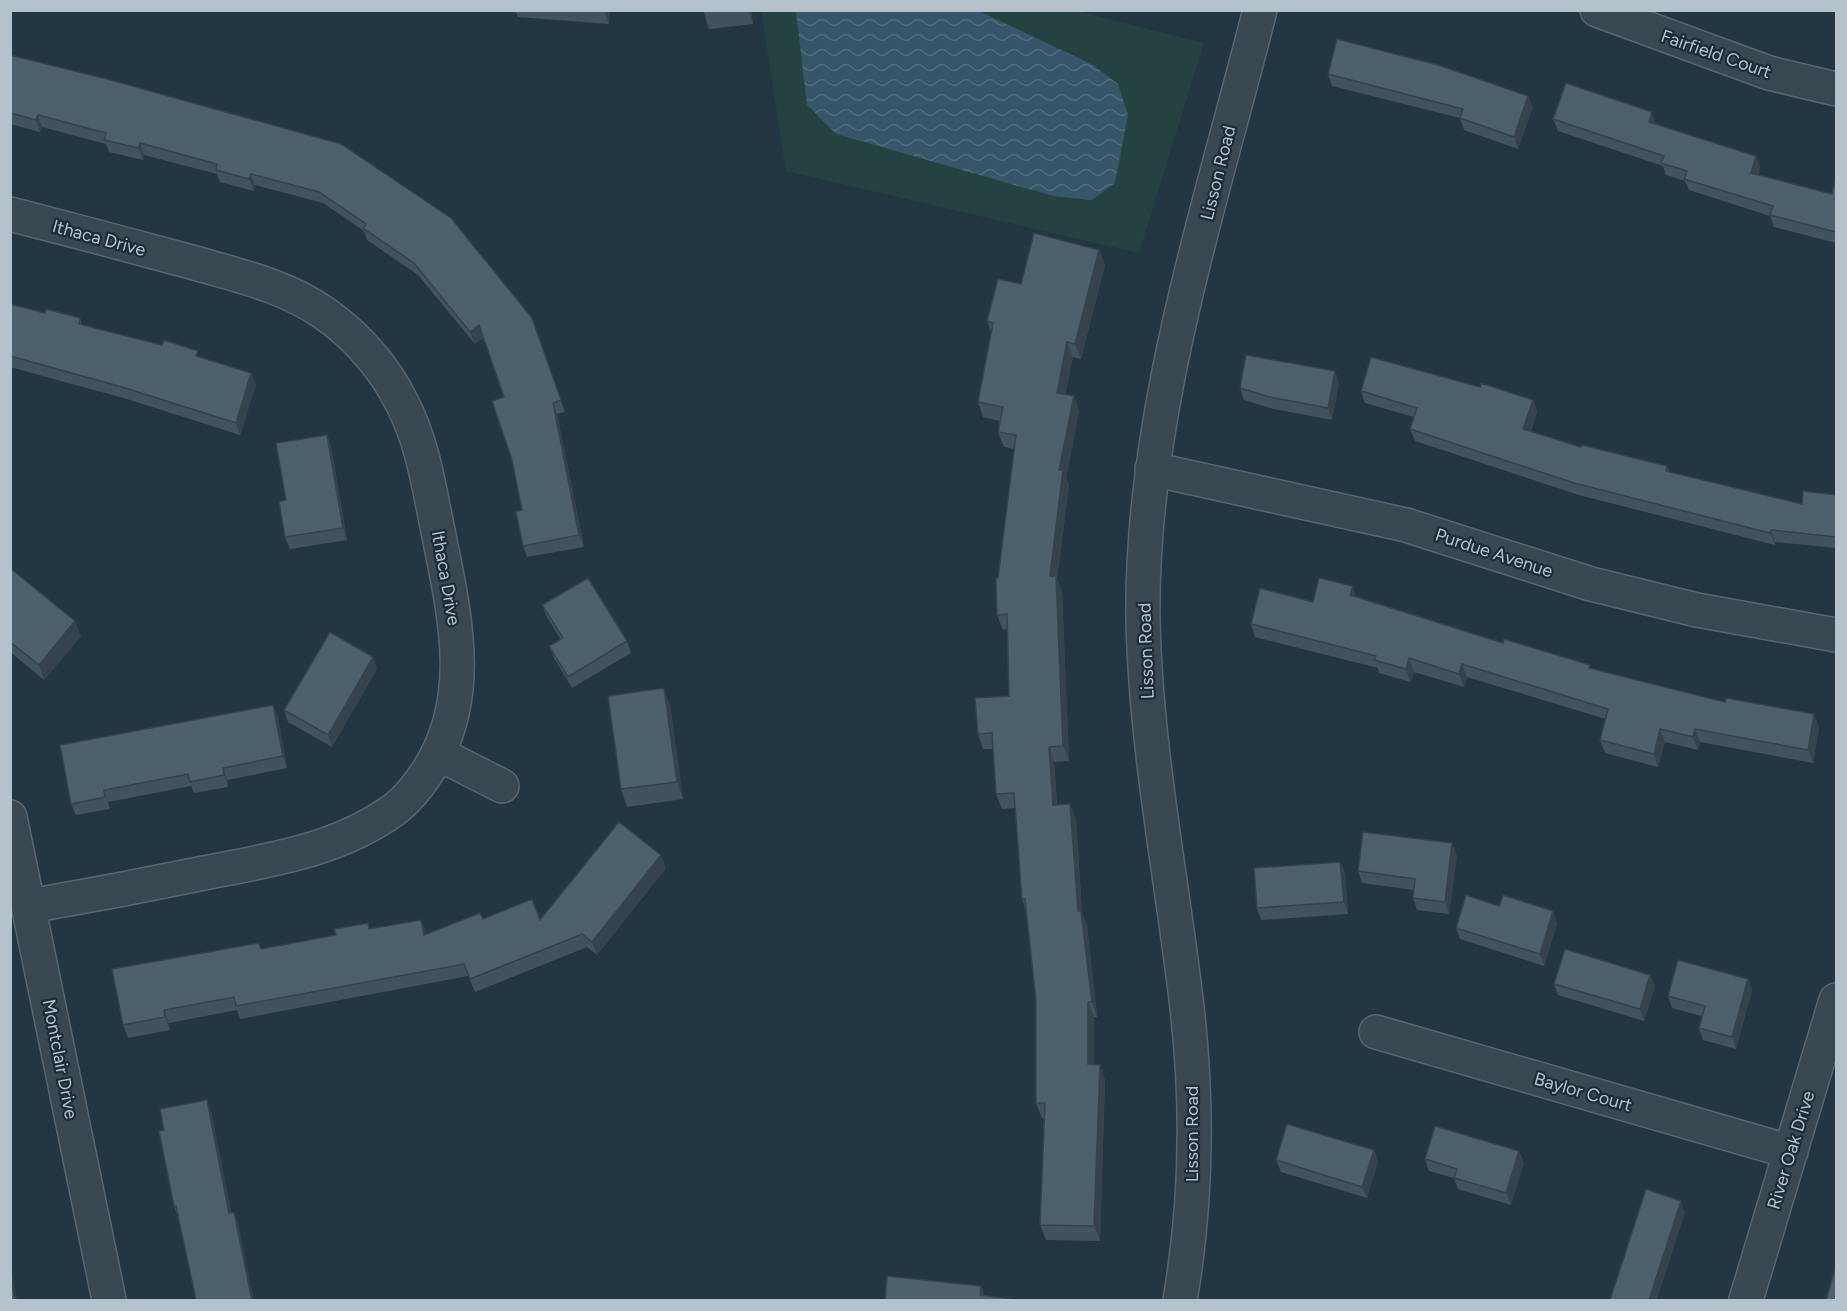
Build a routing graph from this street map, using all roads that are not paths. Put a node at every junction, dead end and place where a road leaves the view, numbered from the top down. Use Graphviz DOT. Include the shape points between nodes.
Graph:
graph roads {
  1 [pos="1597,10"];
  2 [pos="1258,11"];
  3 [pos="1836,88"];
  4 [pos="10,214"];
  5 [pos="1152,469"];
  6 [pos="1836,635"];
  7 [pos="439,754"];
  8 [pos="502,786"];
  9 [pos="10,817"];
  10 [pos="30,906"];
  11 [pos="1836,1000"];
  12 [pos="1376,1032"];
  13 [pos="1791,1152"];
  14 [pos="109,1300"];
  15 [pos="1180,1300"];
  16 [pos="1746,1300"];
  1 -- 3 [label="street, Fairfield Court" via="1769,73"];
  2 -- 5 [label="street, Lisson Road" via="1177,334"];
  4 -- 7 [label="street, Ithaca Drive" via="270,284 326,314 373,358 402,403 423,459 458,645 456,698"];
  5 -- 6 [label="street, Purdue Avenue" via="1406,525 1591,584 1697,610"];
  5 -- 15 [label="street, Lisson Road" via="1143,619 1147,703 1186,1002 1192,1078 1193,1182 1189,1251"];
  7 -- 8 [label="street"];
  7 -- 10 [label="street, Ithaca Drive" via="421,782 398,806 338,841 282,858"];
  9 -- 10 [label="street, Montclair Drive"];
  10 -- 14 [label="street, Montclair Drive"];
  11 -- 13 [label="street, River Oak Drive"];
  12 -- 13 [label="street, Baylor Court"];
  13 -- 16 [label="street, River Oak Drive"];
}
